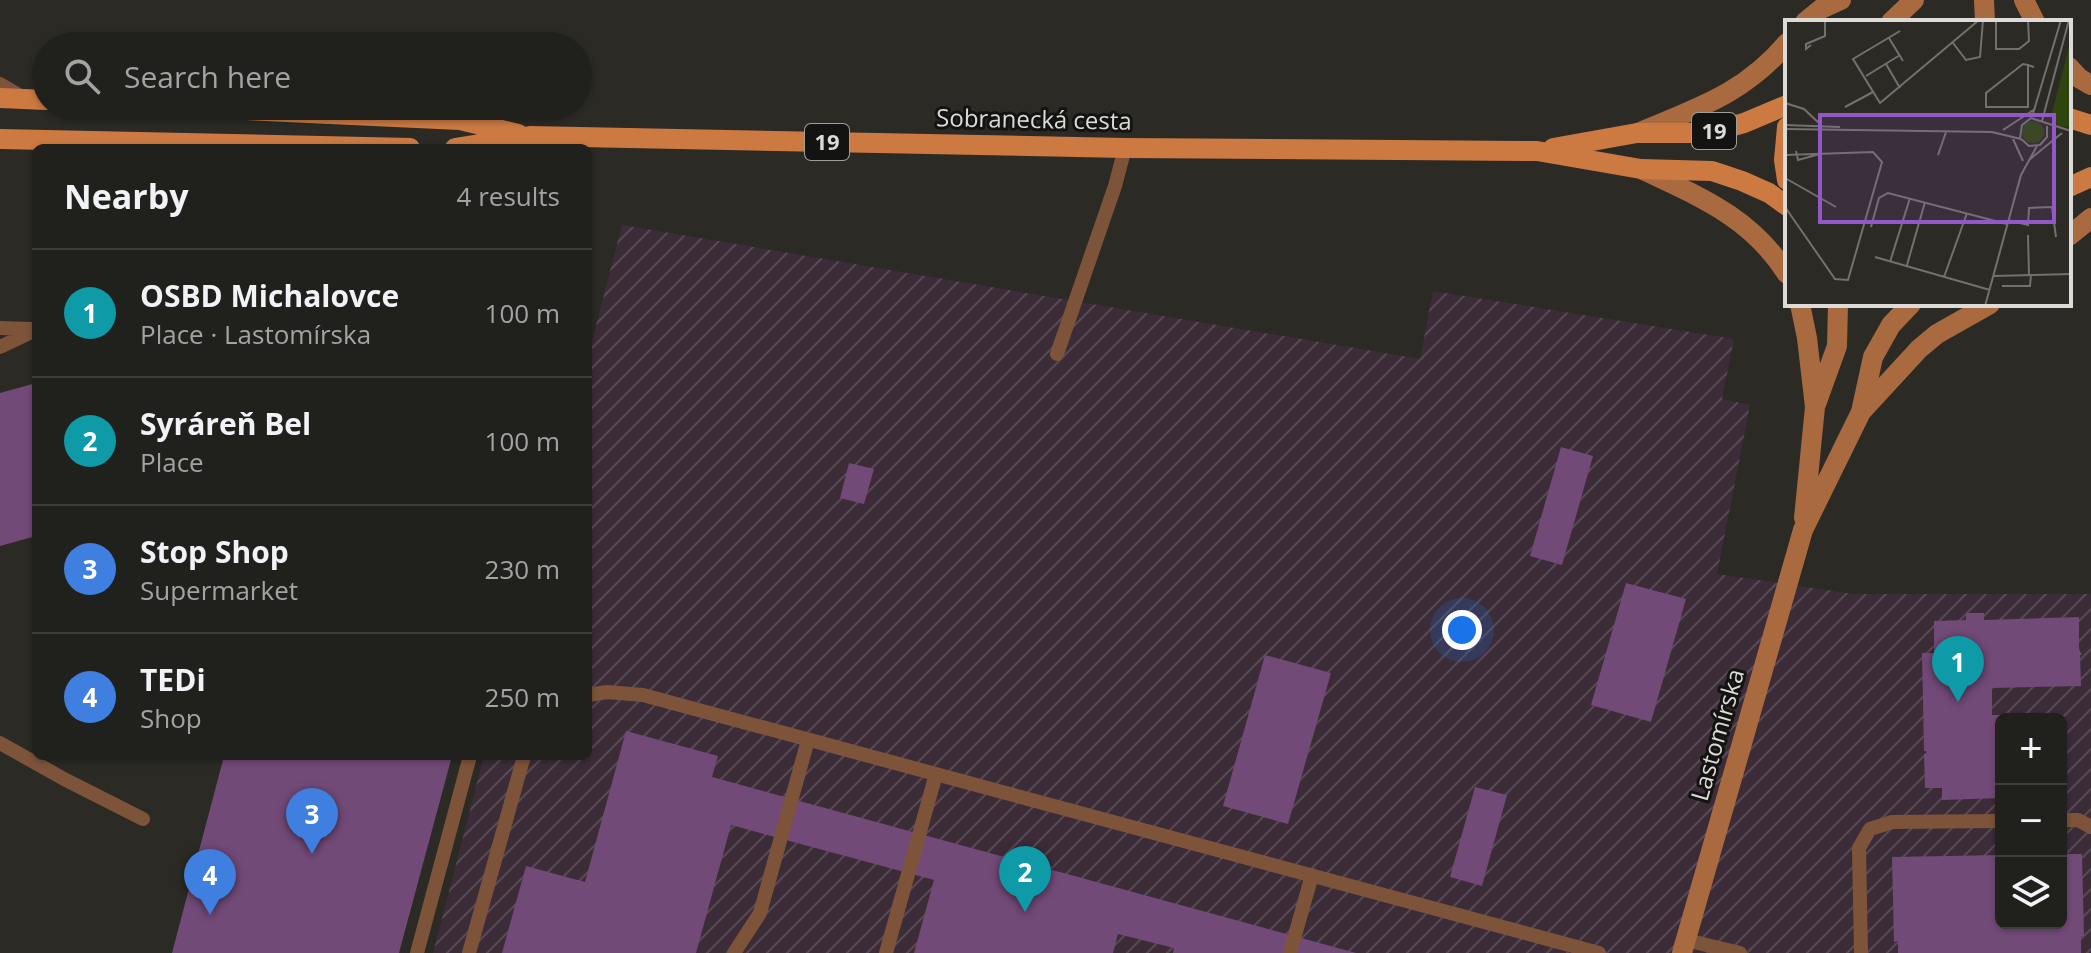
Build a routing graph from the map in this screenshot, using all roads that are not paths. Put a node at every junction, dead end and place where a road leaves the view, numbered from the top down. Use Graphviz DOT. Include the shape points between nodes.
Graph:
graph roads {
  1 [pos="1841,0"];
  2 [pos="1914,0"];
  3 [pos="1984,0"];
  4 [pos="2024,0"];
  5 [pos="1807,20"];
  6 [pos="1893,20"];
  7 [pos="1985,20"];
  8 [pos="2034,20"];
  9 [pos="1785,45"];
  10 [pos="2071,69"];
  11 [pos="0,84"];
  12 [pos="2091,85"];
  13 [pos="32,97"];
  14 [pos="0,98"];
  15 [pos="32,99"];
  16 [pos="1785,106"];
  17 [pos="2071,119"];
  18 [pos="460,120"];
  19 [pos="2091,125"];
  20 [pos="1637,133"];
  21 [pos="530,136"];
  22 [pos="0,139"];
  23 [pos="176,144"];
  24 [pos="480,144"];
  25 [pos="1125,148"];
  26 [pos="1537,151"];
  27 [pos="1641,169"];
  28 [pos="2091,177"];
  29 [pos="2071,186"];
  30 [pos="1785,205"];
  31 [pos="2091,218"];
  32 [pos="2071,234"];
  33 [pos="1785,271"];
  34 [pos="1800,306"];
  35 [pos="1838,306"];
  36 [pos="1909,306"];
  37 [pos="1986,306"];
  38 [pos="0,328"];
  39 [pos="32,330"];
  40 [pos="32,332"];
  41 [pos="0,347"];
  42 [pos="1057,354"];
  43 [pos="1815,407"];
  44 [pos="1861,412"];
  45 [pos="1803,530"];
  46 [pos="592,694"];
  47 [pos="808,740"];
  48 [pos="0,743"];
  49 [pos="469,760"];
  50 [pos="523,760"];
  51 [pos="936,774"];
  52 [pos="143,819"];
  53 [pos="2067,820"];
  54 [pos="1995,821"];
  55 [pos="2091,827"];
  56 [pos="1312,875"];
  57 [pos="1684,947"];
  58 [pos="417,953"];
  59 [pos="469,953"];
  60 [pos="734,953"];
  61 [pos="886,953"];
  62 [pos="1290,953"];
  63 [pos="1599,953"];
  64 [pos="1740,953"];
  65 [pos="1861,953"];
  1 -- 5 [label="street"];
  2 -- 6 [label="street"];
  3 -- 7 [label="street"];
  4 -- 8 [label="street"];
  9 -- 20 [label="street" via="1748,81 1718,100"];
  10 -- 12 [label="street"];
  11 -- 13 [label="lane"];
  14 -- 15 [label="main road"];
  16 -- 20 [label="main road, 19" via="1715,131"];
  17 -- 19 [label="main road"];
  18 -- 21 [label="main road, Sobranecká cesta / 19"];
  20 -- 26 [label="main road, 19"];
  21 -- 24 [label="main road, Sobranecká cesta / 19"];
  21 -- 25 [label="main road, Sobranecká cesta / 19"];
  22 -- 23 [label="main road"];
  25 -- 26 [label="main road, Sobranecká cesta / 19"];
  25 -- 42 [label="lane"];
  26 -- 27 [label="main road, 19"];
  27 -- 30 [label="main road, 19" via="1712,171"];
  27 -- 33 [label="street" via="1745,224"];
  28 -- 29 [label="main road"];
  31 -- 32 [label="street"];
  34 -- 43 [label="street"];
  35 -- 43 [label="street" via="1837,346"];
  36 -- 44 [label="street" via="1873,357"];
  37 -- 44 [label="street" via="1919,349"];
  38 -- 39 [label="lane"];
  40 -- 41 [label="lane"];
  43 -- 45 [label="street"];
  44 -- 45 [label="street"];
  45 -- 57 [label="street, Lastomírska"];
  46 -- 47 [label="lane" via="643,695"];
  47 -- 51 [label="lane"];
  47 -- 60 [label="lane" via="760,913"];
  48 -- 52 [label="lane"];
  49 -- 58 [label="lane"];
  50 -- 59 [label="lane"];
  51 -- 56 [label="lane"];
  51 -- 61 [label="lane"];
  53 -- 55 [label="lane"];
  54 -- 65 [label="lane" via="1892,822 1870,829 1859,848"];
  56 -- 62 [label="lane"];
  56 -- 63 [label="lane"];
  57 -- 64 [label="lane"];
}
